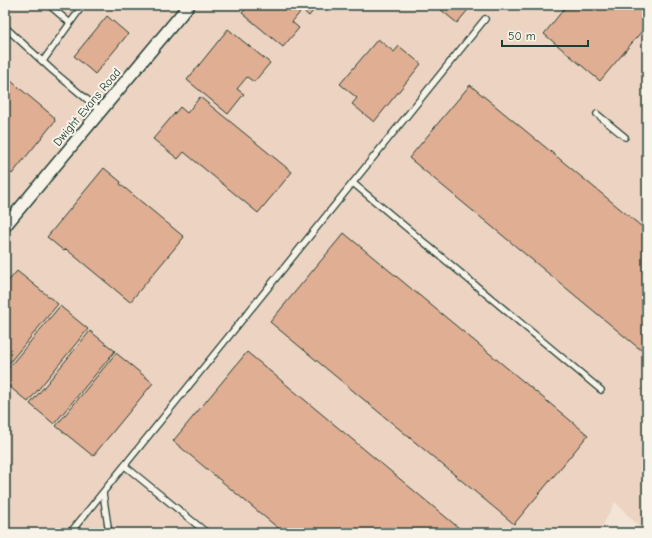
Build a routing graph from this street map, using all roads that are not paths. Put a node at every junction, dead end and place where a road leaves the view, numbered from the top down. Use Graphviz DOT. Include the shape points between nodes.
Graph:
graph roads {
  1 [pos="49,5"];
  2 [pos="83,5"];
  3 [pos="188,5"];
  4 [pos="485,19"];
  5 [pos="70,23"];
  6 [pos="5,27"];
  7 [pos="42,61"];
  8 [pos="101,111"];
  9 [pos="597,114"];
  10 [pos="625,137"];
  11 [pos="353,183"];
  12 [pos="5,226"];
  13 [pos="601,390"];
  14 [pos="125,466"];
  15 [pos="103,493"];
  16 [pos="70,533"];
  17 [pos="109,533"];
  18 [pos="207,533"];
  1 -- 5 [label="lane"];
  2 -- 5 [label="lane"];
  3 -- 8 [label="street, Dwight Evans Road"];
  4 -- 11 [label="lane"];
  5 -- 7 [label="lane"];
  6 -- 7 [label="lane"];
  7 -- 8 [label="lane"];
  8 -- 12 [label="street, Dwight Evans Road"];
  9 -- 10 [label="lane"];
  11 -- 13 [label="lane"];
  11 -- 14 [label="lane"];
  14 -- 15 [label="lane"];
  14 -- 18 [label="lane"];
  15 -- 16 [label="lane"];
  15 -- 17 [label="lane"];
}
